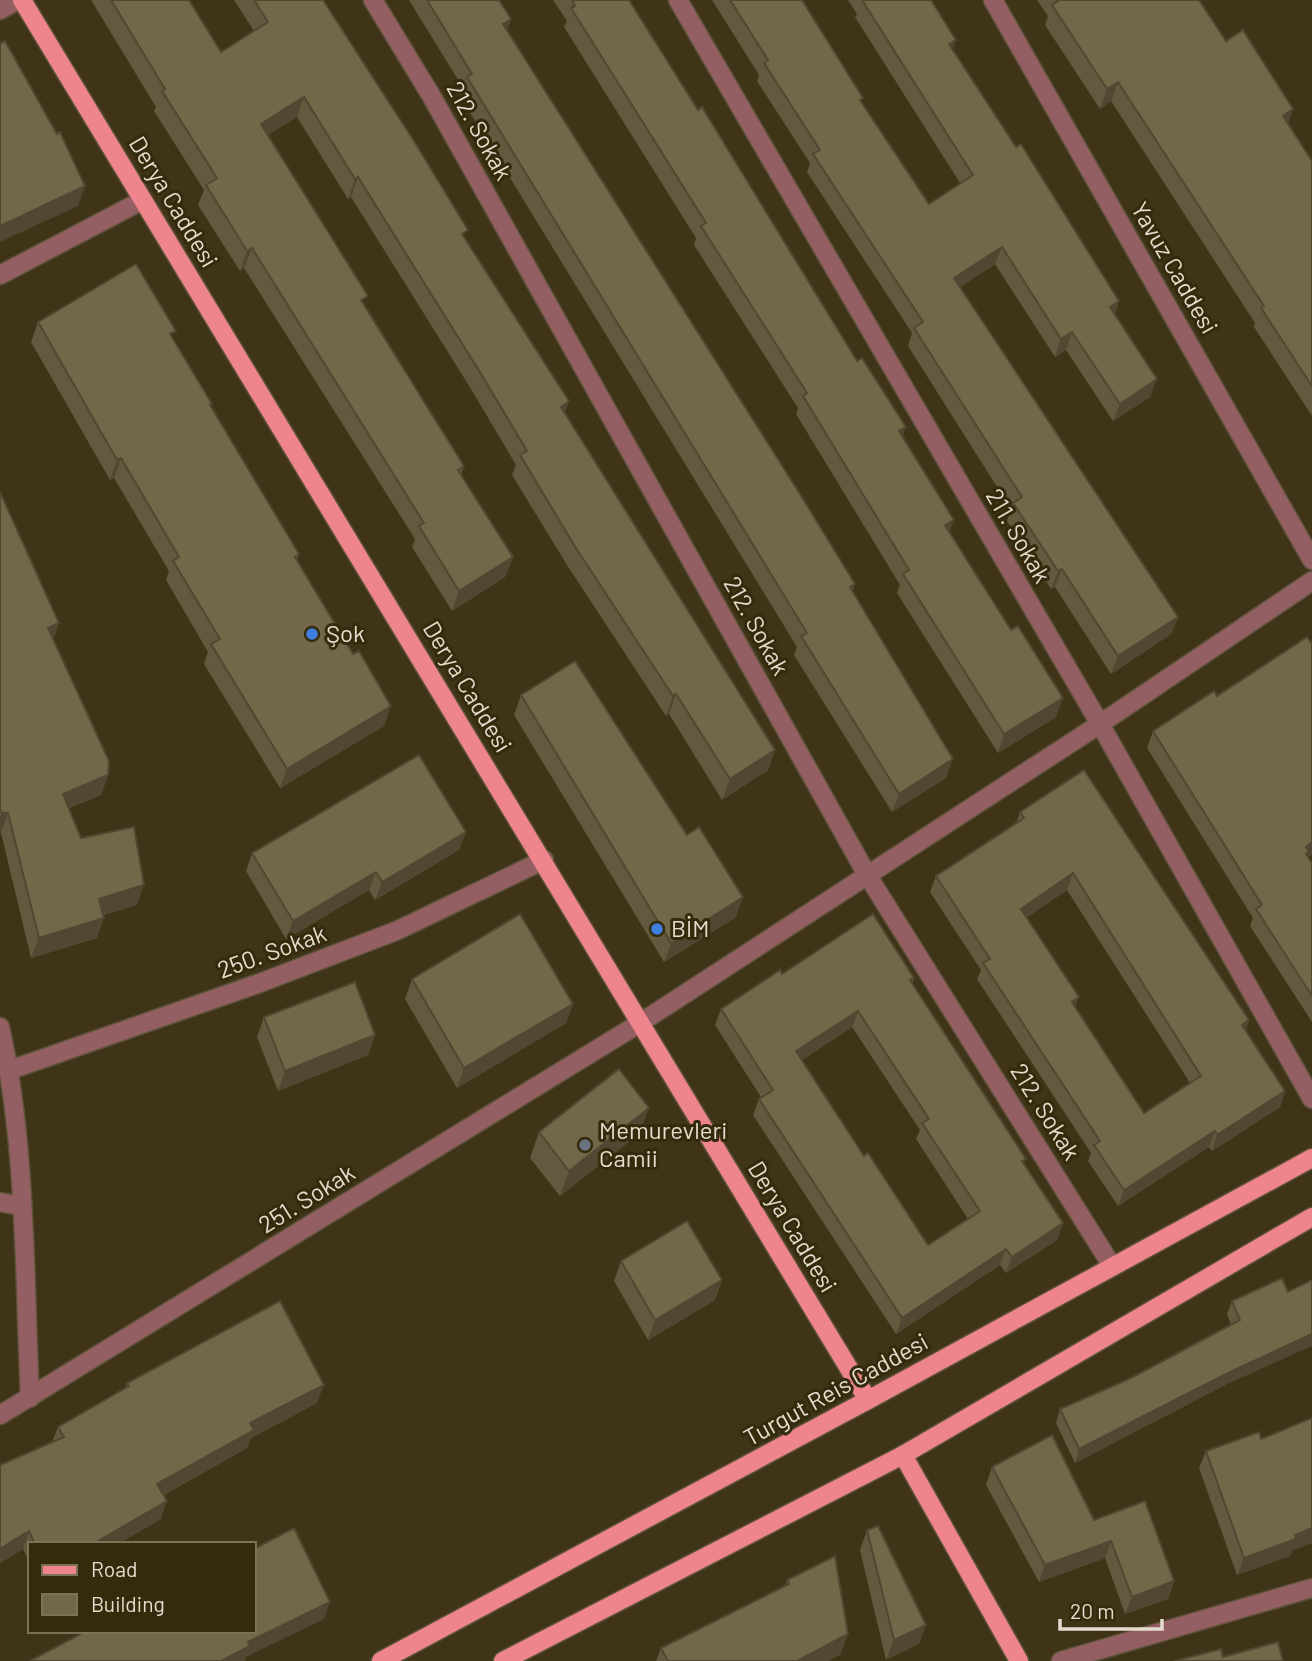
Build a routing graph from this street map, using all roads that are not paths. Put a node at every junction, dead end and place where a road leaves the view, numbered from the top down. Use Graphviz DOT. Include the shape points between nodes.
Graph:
graph roads {
  1 [pos="20,0"];
  2 [pos="373,0"];
  3 [pos="678,0"];
  4 [pos="993,0"];
  5 [pos="0,10"];
  6 [pos="143,200"];
  7 [pos="0,275"];
  8 [pos="1312,560"];
  9 [pos="1312,581"];
  10 [pos="1100,724"];
  11 [pos="544,860"];
  12 [pos="866,873"];
  13 [pos="640,1023"];
  14 [pos="0,1027"];
  15 [pos="10,1070"];
  16 [pos="1312,1099"];
  17 [pos="1312,1158"];
  18 [pos="0,1202"];
  19 [pos="21,1206"];
  20 [pos="1312,1217"];
  21 [pos="1112,1266"];
  22 [pos="30,1398"];
  23 [pos="868,1400"];
  24 [pos="0,1415"];
  25 [pos="903,1455"];
  26 [pos="1312,1588"];
  27 [pos="381,1661"];
  28 [pos="503,1661"];
  29 [pos="1019,1661"];
  30 [pos="1061,1661"];
  1 -- 5 [label="street"];
  1 -- 6 [label="main road, Derya Caddesi"];
  2 -- 12 [label="street, 212. Sokak"];
  3 -- 10 [label="street, 211. Sokak"];
  4 -- 8 [label="street, Yavuz Caddesi"];
  6 -- 7 [label="street"];
  6 -- 11 [label="main road, Derya Caddesi"];
  9 -- 10 [label="street, 251. Sokak"];
  10 -- 12 [label="street, 251. Sokak"];
  10 -- 16 [label="street, 211. Sokak"];
  11 -- 13 [label="main road, Derya Caddesi"];
  11 -- 15 [label="street, 250. Sokak" via="396,931 257,985"];
  12 -- 13 [label="street, 251. Sokak"];
  12 -- 21 [label="street, 212. Sokak"];
  13 -- 22 [label="street, 251. Sokak"];
  13 -- 23 [label="main road, Derya Caddesi"];
  14 -- 15 [label="street"];
  15 -- 19 [label="street"];
  17 -- 21 [label="main road, Turgut Reis Caddesi"];
  18 -- 19 [label="street"];
  19 -- 22 [label="street"];
  20 -- 25 [label="main road"];
  21 -- 23 [label="main road, Turgut Reis Caddesi"];
  22 -- 24 [label="street, 251. Sokak"];
  23 -- 27 [label="main road, Turgut Reis Caddesi"];
  25 -- 28 [label="main road"];
  25 -- 29 [label="main road"];
  26 -- 30 [label="street"];
}
